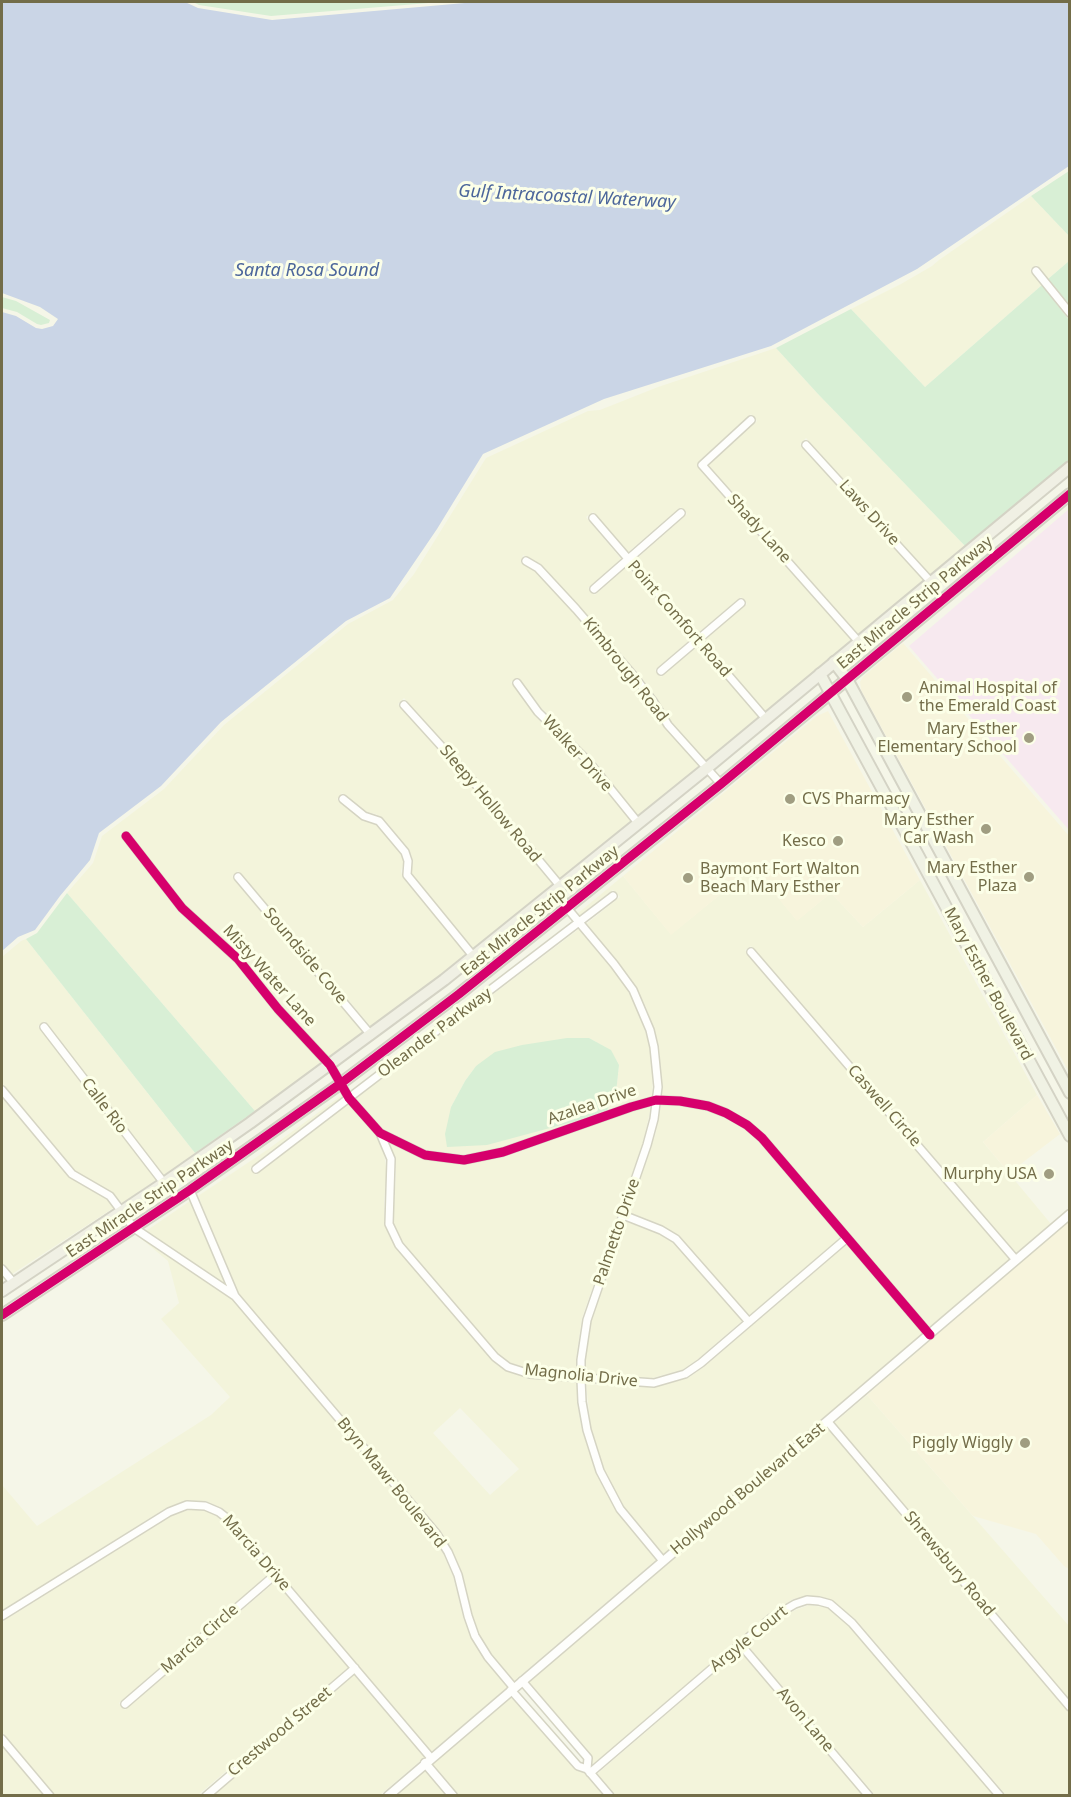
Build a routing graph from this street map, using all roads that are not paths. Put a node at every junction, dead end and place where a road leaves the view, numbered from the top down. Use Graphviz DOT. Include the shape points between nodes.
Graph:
graph roads {
  1 [pos="1036,271"];
  2 [pos="1070,313"];
  3 [pos="751,420"];
  4 [pos="806,445"];
  5 [pos="1070,467"];
  6 [pos="1070,494"];
  7 [pos="681,513"];
  8 [pos="592,518"];
  9 [pos="627,560"];
  10 [pos="526,561"];
  11 [pos="931,582"];
  12 [pos="594,589"];
  13 [pos="741,603"];
  14 [pos="697,640"];
  15 [pos="859,642"];
  16 [pos="834,662"];
  17 [pos="661,671"];
  18 [pos="820,674"];
  19 [pos="847,679"];
  20 [pos="517,684"];
  21 [pos="831,693"];
  22 [pos="404,705"];
  23 [pos="766,719"];
  24 [pos="707,768"];
  25 [pos="721,784"];
  26 [pos="343,799"];
  27 [pos="639,824"];
  28 [pos="126,836"];
  29 [pos="238,877"];
  30 [pos="561,887"];
  31 [pos="614,896"];
  32 [pos="568,909"];
  33 [pos="579,923"];
  34 [pos="751,952"];
  35 [pos="474,957"];
  36 [pos="44,1027"];
  37 [pos="371,1035"];
  38 [pos="330,1065"];
  39 [pos="340,1084"];
  40 [pos="2,1090"];
  41 [pos="1070,1093"];
  42 [pos="349,1098"];
  43 [pos="657,1100"];
  44 [pos="380,1133"];
  45 [pos="1070,1136"];
  46 [pos="256,1168"];
  47 [pos="164,1183"];
  48 [pos="190,1190"];
  49 [pos="122,1211"];
  50 [pos="1070,1214"];
  51 [pos="622,1215"];
  52 [pos="134,1228"];
  53 [pos="848,1238"];
  54 [pos="1016,1260"];
  55 [pos="2,1269"];
  56 [pos="14,1283"];
  57 [pos="2,1291"];
  58 [pos="235,1296"];
  59 [pos="2,1315"];
  60 [pos="749,1322"];
  61 [pos="930,1335"];
  62 [pos="581,1379"];
  63 [pos="828,1422"];
  64 [pos="663,1562"];
  65 [pos="276,1575"];
  66 [pos="2,1616"];
  67 [pos="740,1644"];
  68 [pos="355,1668"];
  69 [pos="522,1681"];
  70 [pos="512,1689"];
  71 [pos="125,1704"];
  72 [pos="1070,1707"];
  73 [pos="2,1739"];
  74 [pos="428,1761"];
  75 [pos="589,1771"];
  76 [pos="50,1796"];
  77 [pos="206,1796"];
  78 [pos="388,1796"];
  79 [pos="453,1796"];
  80 [pos="610,1796"];
  81 [pos="869,1796"];
  82 [pos="1000,1796"];
  1 -- 2 [label="street"];
  3 -- 15 [label="street, Shady Lane" via="702,465"];
  4 -- 11 [label="street, Laws Drive"];
  5 -- 11 [label="highway, East Miracle Strip Parkway"];
  6 -- 19 [label="highway, East Miracle Strip Parkway"];
  7 -- 9 [label="street"];
  8 -- 9 [label="street, Point Comfort Road"];
  9 -- 12 [label="street"];
  9 -- 14 [label="street, Point Comfort Road"];
  10 -- 24 [label="street, Kimbrough Road" via="538,568 576,609"];
  11 -- 15 [label="highway, East Miracle Strip Parkway"];
  13 -- 14 [label="street"];
  14 -- 17 [label="street"];
  14 -- 23 [label="street, Point Comfort Road"];
  15 -- 16 [label="highway, East Miracle Strip Parkway"];
  16 -- 18 [label="highway, East Miracle Strip Parkway"];
  16 -- 19 [label="main road, Mary Esther Boulevard"];
  18 -- 21 [label="main road, Mary Esther Boulevard"];
  18 -- 23 [label="highway, East Miracle Strip Parkway"];
  19 -- 21 [label="highway, East Miracle Strip Parkway"];
  19 -- 41 [label="main road, Mary Esther Boulevard"];
  20 -- 27 [label="street, Walker Drive"];
  21 -- 25 [label="highway, East Miracle Strip Parkway"];
  21 -- 45 [label="main road, Mary Esther Boulevard"];
  22 -- 30 [label="street, Sleepy Hollow Road"];
  23 -- 24 [label="highway, East Miracle Strip Parkway"];
  24 -- 25 [label="street, Kimbrough Road"];
  24 -- 27 [label="highway, East Miracle Strip Parkway"];
  25 -- 32 [label="highway, East Miracle Strip Parkway"];
  26 -- 35 [label="street" via="364,816 379,821 408,855 407,875"];
  27 -- 30 [label="highway, East Miracle Strip Parkway"];
  28 -- 38 [label="street, Misty Water Lane" via="182,908 238,959"];
  29 -- 37 [label="street, Soundside Cove"];
  30 -- 32 [label="street, Sleepy Hollow Road"];
  30 -- 35 [label="highway, East Miracle Strip Parkway"];
  31 -- 33 [label="street, Oleander Parkway"];
  32 -- 33 [label="street, Palmetto Drive"];
  32 -- 39 [label="highway, East Miracle Strip Parkway"];
  33 -- 42 [label="street, Oleander Parkway"];
  33 -- 43 [label="street, Palmetto Drive" via="628,982 642,1008 654,1047"];
  34 -- 54 [label="street, Caswell Circle"];
  35 -- 37 [label="highway, East Miracle Strip Parkway"];
  36 -- 47 [label="street, Calle Rio"];
  37 -- 38 [label="highway, East Miracle Strip Parkway"];
  38 -- 39 [label="street, Misty Water Lane"];
  38 -- 47 [label="highway, East Miracle Strip Parkway"];
  39 -- 42 [label="street, Azalea Drive"];
  39 -- 48 [label="highway, East Miracle Strip Parkway"];
  40 -- 49 [label="street" via="72,1174 110,1196"];
  42 -- 44 [label="street, Azalea Drive"];
  42 -- 46 [label="street, Oleander Parkway"];
  43 -- 44 [label="street, Azalea Drive" via="503,1152 464,1160 425,1155"];
  43 -- 51 [label="street, Palmetto Drive" via="652,1130"];
  43 -- 53 [label="street, Azalea Drive" via="708,1106 747,1125"];
  44 -- 62 [label="street, Magnolia Drive" via="390,1159 389,1224 408,1257 508,1367 530,1374"];
  47 -- 49 [label="highway, East Miracle Strip Parkway"];
  48 -- 52 [label="highway, East Miracle Strip Parkway"];
  48 -- 58 [label="street, Bryn Mawr Boulevard"];
  49 -- 52 [label="street"];
  49 -- 56 [label="highway, East Miracle Strip Parkway"];
  50 -- 54 [label="street, Hollywood Boulevard East"];
  51 -- 60 [label="street" via="676,1239"];
  51 -- 62 [label="street, Palmetto Drive" via="587,1320"];
  52 -- 58 [label="street, Bryn Mawr Boulevard"];
  52 -- 59 [label="highway, East Miracle Strip Parkway"];
  53 -- 60 [label="street, Magnolia Drive"];
  53 -- 61 [label="street, Azalea Drive"];
  54 -- 61 [label="street, Hollywood Boulevard East"];
  55 -- 56 [label="street"];
  56 -- 57 [label="highway, East Miracle Strip Parkway"];
  58 -- 70 [label="street, Bryn Mawr Boulevard" via="436,1533 458,1575 475,1636"];
  60 -- 62 [label="street, Magnolia Drive" via="685,1374 654,1383"];
  61 -- 63 [label="street, Hollywood Boulevard East"];
  62 -- 64 [label="street, Palmetto Drive" via="587,1430 600,1471 620,1509"];
  63 -- 64 [label="street, Hollywood Boulevard East"];
  63 -- 72 [label="street, Shrewsbury Road"];
  64 -- 69 [label="street, Hollywood Boulevard East"];
  65 -- 66 [label="street, Marcia Drive" via="219,1512 186,1505 168,1512"];
  65 -- 68 [label="street, Marcia Drive"];
  65 -- 71 [label="street, Marcia Circle"];
  67 -- 75 [label="street, Argyle Court"];
  67 -- 81 [label="street, Avon Lane"];
  67 -- 82 [label="street, Argyle Court" via="795,1604 807,1600 830,1604 852,1623"];
  68 -- 74 [label="street, Marcia Drive"];
  68 -- 77 [label="street, Crestwood Street"];
  69 -- 70 [label="street, Hollywood Boulevard East"];
  69 -- 75 [label="street, Bryn Mawr Boulevard" via="588,1758"];
  70 -- 74 [label="street, Hollywood Boulevard East"];
  70 -- 75 [label="street, Bryn Mawr Boulevard" via="578,1766"];
  73 -- 76 [label="street"];
  74 -- 78 [label="street, Hollywood Boulevard East"];
  74 -- 79 [label="street"];
  75 -- 80 [label="street, Bryn Mawr Boulevard"];
}
